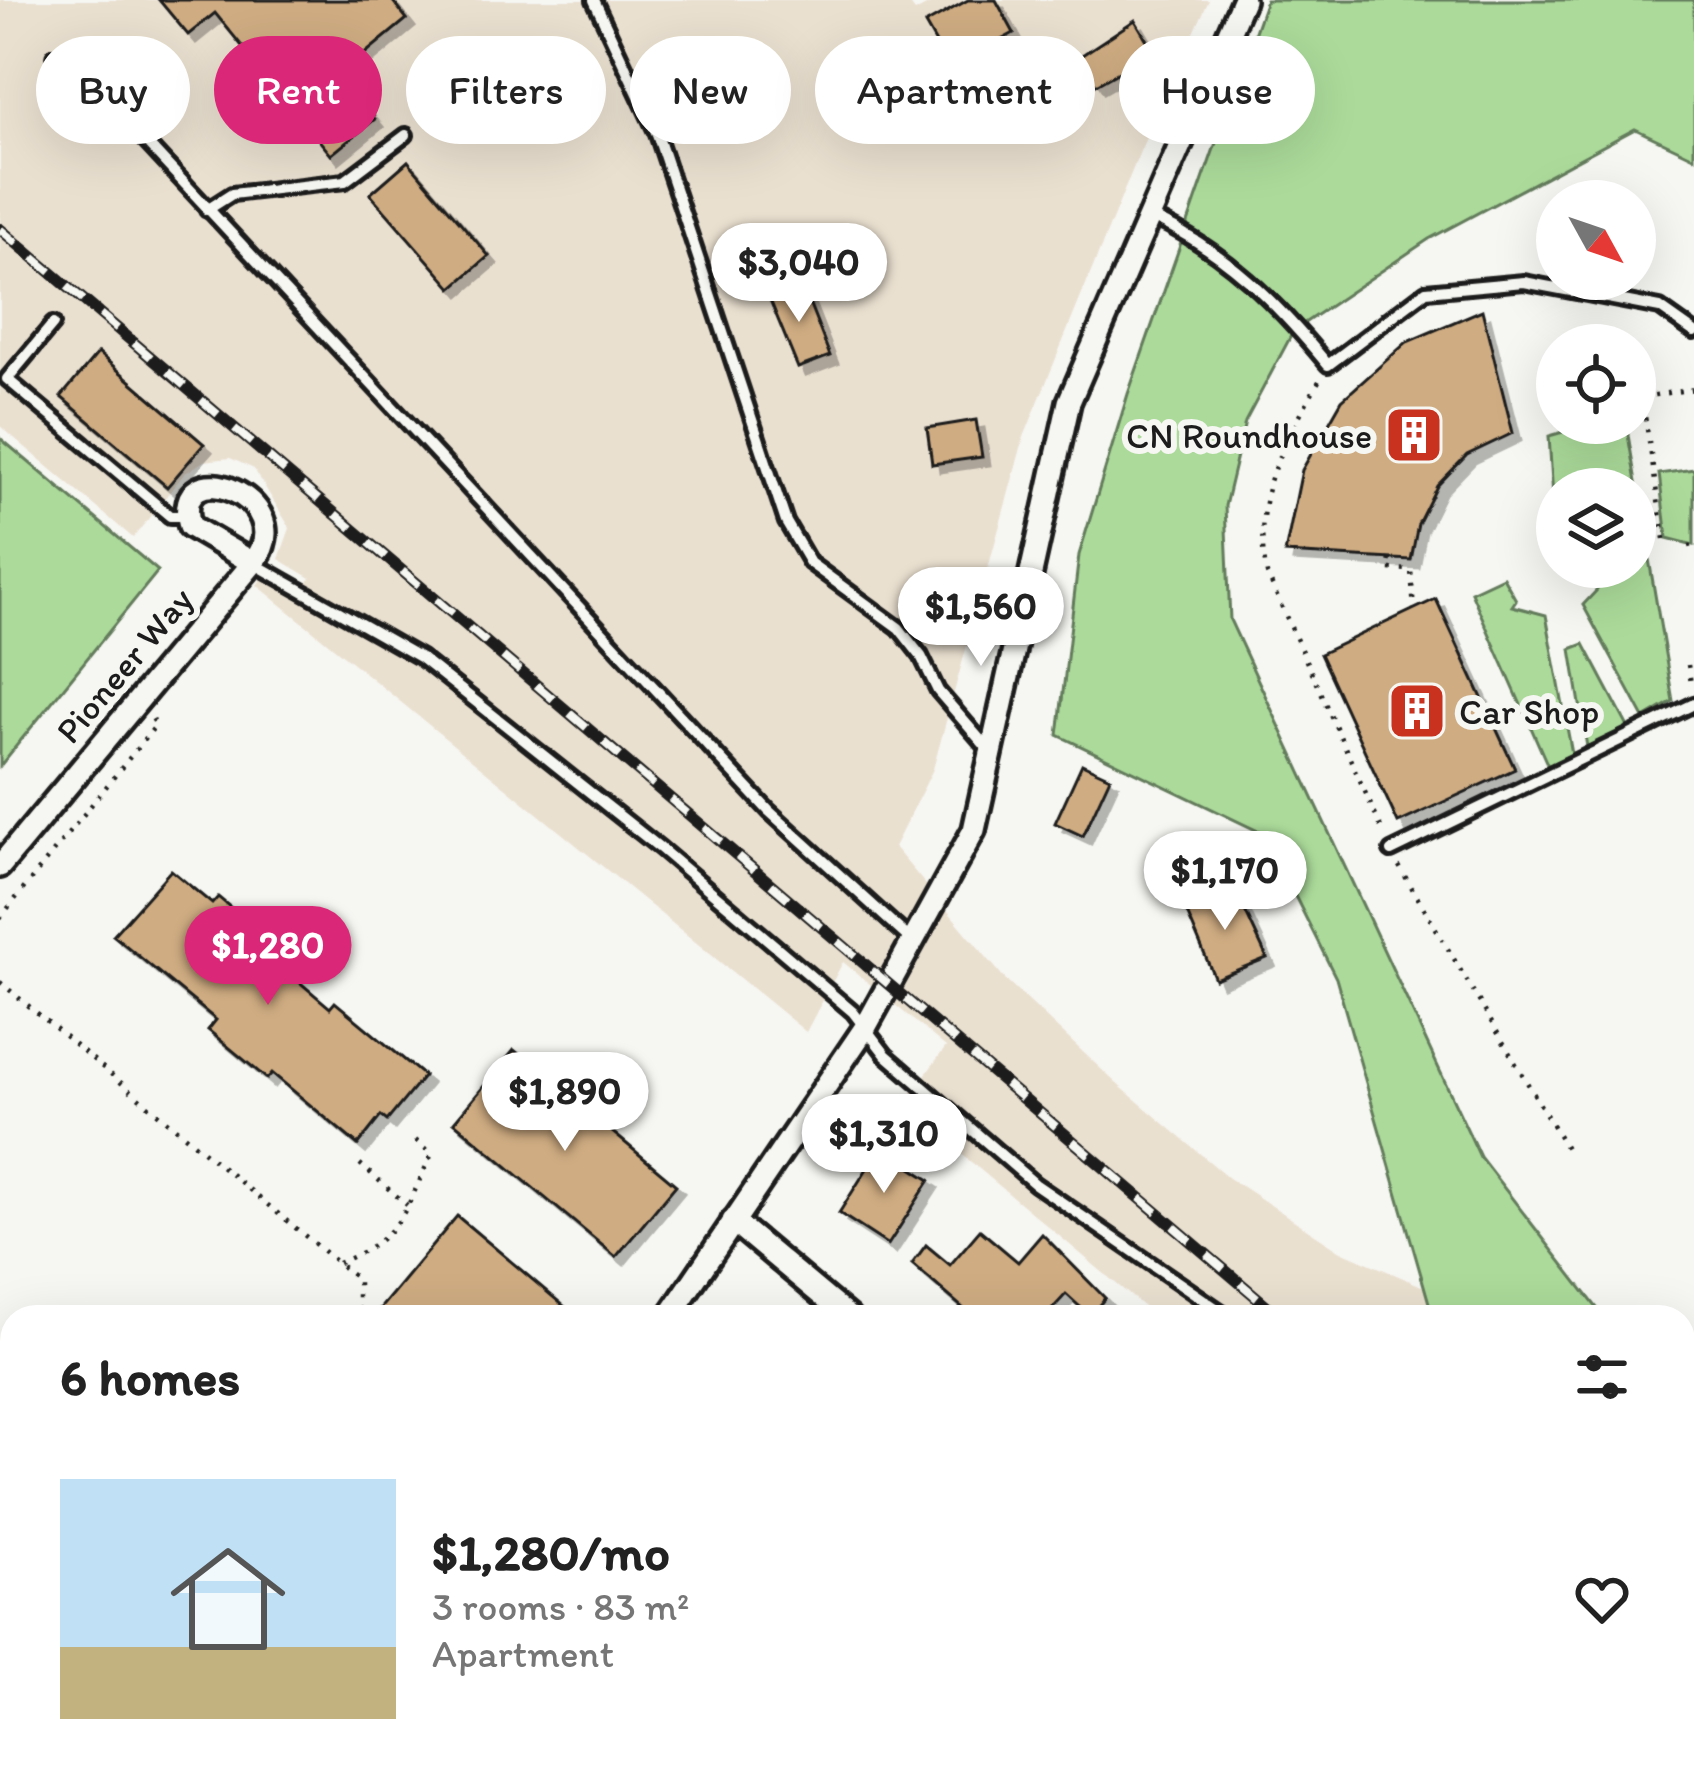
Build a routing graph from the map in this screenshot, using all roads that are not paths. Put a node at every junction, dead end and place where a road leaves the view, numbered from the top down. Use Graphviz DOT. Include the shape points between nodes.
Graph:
graph roads {
  1 [pos="594,0"];
  2 [pos="1243,0"];
  3 [pos="406,135"];
  4 [pos="147,144"];
  5 [pos="207,210"];
  6 [pos="1152,218"];
  7 [pos="53,324"];
  8 [pos="1694,332"];
  9 [pos="188,516"];
  10 [pos="253,562"];
  11 [pos="1694,704"];
  12 [pos="991,753"];
  13 [pos="1391,851"];
  14 [pos="0,866"];
  15 [pos="914,944"];
  16 [pos="865,1028"];
  17 [pos="733,1221"];
  18 [pos="676,1305"];
  19 [pos="834,1305"];
  20 [pos="1211,1305"];
  1 -- 12 [label="lane" via="657,134 786,522 810,563 898,628"];
  2 -- 6 [label="street"];
  3 -- 5 [label="lane" via="345,181 232,194"];
  4 -- 5 [label="lane"];
  5 -- 15 [label="lane" via="769,812"];
  6 -- 8 [label="lane" via="1196,237 1253,281 1328,365 1426,291 1465,287 1524,282 1660,308"];
  6 -- 12 [label="street" via="1070,402"];
  7 -- 9 [label="lane" via="7,379 170,516"];
  9 -- 10 [label="street, Pioneer Way" via="201,537"];
  9 -- 10 [label="street" via="188,502 207,485 241,491 267,540"];
  10 -- 14 [label="street, Pioneer Way"];
  10 -- 16 [label="lane" via="421,658 660,848"];
  11 -- 13 [label="lane"];
  12 -- 15 [label="street" via="974,830"];
  15 -- 16 [label="street"];
  16 -- 17 [label="street"];
  16 -- 20 [label="lane" via="1035,1184"];
  17 -- 18 [label="street"];
  17 -- 19 [label="street"];
}
